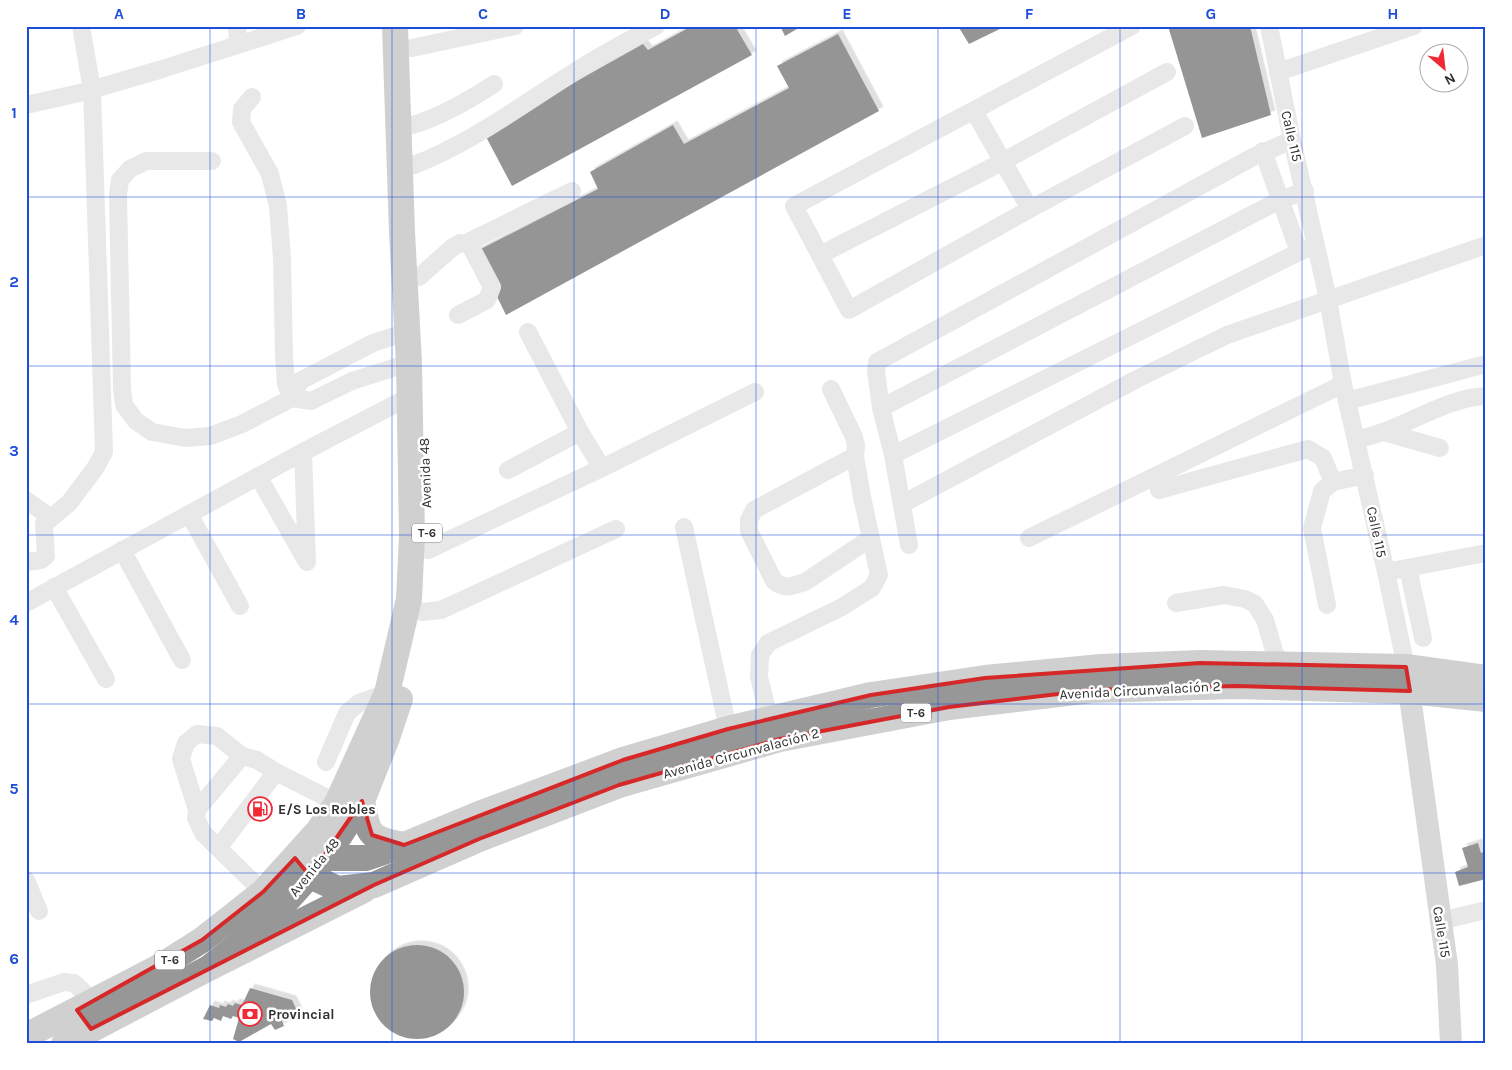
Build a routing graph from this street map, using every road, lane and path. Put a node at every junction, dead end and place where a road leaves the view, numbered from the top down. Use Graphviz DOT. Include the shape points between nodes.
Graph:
graph roads {
  1 [pos="81,26"];
  2 [pos="237,26"];
  3 [pos="296,26"];
  4 [pos="395,26"];
  5 [pos="515,26"];
  6 [pos="656,26"];
  7 [pos="1132,26"];
  8 [pos="1269,26"];
  9 [pos="1414,26"];
  10 [pos="412,37"];
  11 [pos="238,44"];
  12 [pos="1167,72"];
  13 [pos="1278,72"];
  14 [pos="494,84"];
  15 [pos="92,90"];
  16 [pos="252,97"];
  17 [pos="26,105"];
  18 [pos="974,111"];
  19 [pos="413,125"];
  20 [pos="1185,126"];
  21 [pos="1292,140"];
  22 [pos="1263,152"];
  23 [pos="212,161"];
  24 [pos="1002,162"];
  25 [pos="414,165"];
  26 [pos="572,191"];
  27 [pos="1305,191"];
  28 [pos="1280,200"];
  29 [pos="1030,209"];
  30 [pos="466,243"];
  31 [pos="1316,245"];
  32 [pos="1486,245"];
  33 [pos="1299,252"];
  34 [pos="820,255"];
  35 [pos="419,277"];
  36 [pos="1328,299"];
  37 [pos="458,315"];
  38 [pos="407,332"];
  39 [pos="528,332"];
  40 [pos="409,364"];
  41 [pos="1486,364"];
  42 [pos="831,389"];
  43 [pos="755,392"];
  44 [pos="1345,392"];
  45 [pos="1486,396"];
  46 [pos="409,397"];
  47 [pos="292,398"];
  48 [pos="881,408"];
  49 [pos="580,432"];
  50 [pos="1384,432"];
  51 [pos="1356,439"];
  52 [pos="1440,448"];
  53 [pos="303,452"];
  54 [pos="893,455"];
  55 [pos="855,456"];
  56 [pos="602,468"];
  57 [pos="508,470"];
  58 [pos="1364,475"];
  59 [pos="258,476"];
  60 [pos="1333,482"];
  61 [pos="1159,490"];
  62 [pos="26,500"];
  63 [pos="902,504"];
  64 [pos="189,514"];
  65 [pos="50,517"];
  66 [pos="684,527"];
  67 [pos="616,529"];
  68 [pos="871,538"];
  69 [pos="1029,538"];
  70 [pos="909,545"];
  71 [pos="122,550"];
  72 [pos="428,550"];
  73 [pos="1486,553"];
  74 [pos="26,562"];
  75 [pos="1408,568"];
  76 [pos="1386,572"];
  77 [pos="54,587"];
  78 [pos="26,603"];
  79 [pos="1176,603"];
  80 [pos="1326,604"];
  81 [pos="240,606"];
  82 [pos="422,612"];
  83 [pos="1423,638"];
  84 [pos="182,660"];
  85 [pos="1278,664"];
  86 [pos="1486,678"];
  87 [pos="1408,679"];
  88 [pos="106,680"];
  89 [pos="387,693"];
  90 [pos="1486,699"];
  91 [pos="769,718"];
  92 [pos="728,728"];
  93 [pos="242,756"];
  94 [pos="326,762"];
  95 [pos="276,772"];
  96 [pos="350,802"];
  97 [pos="197,810"];
  98 [pos="404,845"];
  99 [pos="219,847"];
  100 [pos="310,864"];
  101 [pos="26,880"];
  102 [pos="374,886"];
  103 [pos="263,892"];
  104 [pos="39,910"];
  105 [pos="1486,910"];
  106 [pos="1440,921"];
  107 [pos="209,968"];
  108 [pos="26,994"];
  109 [pos="77,1029"];
  110 [pos="26,1036"];
  111 [pos="1451,1044"];
  1 -- 15 [label="street"];
  2 -- 11 [label="street"];
  3 -- 11 [label="street"];
  4 -- 38 [label="highway, Avenida 48 / T-6"];
  5 -- 10 [label="street"];
  6 -- 25 [label="street" via="599,57 464,142"];
  7 -- 18 [label="street"];
  8 -- 13 [label="street, Calle 115"];
  9 -- 13 [label="street"];
  10 -- 19 [label="highway, Avenida 48 / T-6"];
  11 -- 15 [label="street"];
  12 -- 24 [label="street"];
  13 -- 21 [label="street, Calle 115"];
  14 -- 19 [label="street" via="434,119"];
  15 -- 17 [label="street"];
  15 -- 65 [label="street" via="104,452 69,503"];
  16 -- 47 [label="street" via="242,109 241,122 270,174 278,206 286,384"];
  18 -- 24 [label="street"];
  18 -- 34 [label="street" via="794,206"];
  19 -- 25 [label="highway, Avenida 48 / T-6"];
  20 -- 29 [label="street"];
  21 -- 22 [label="street"];
  21 -- 27 [label="street, Calle 115"];
  22 -- 28 [label="street"];
  22 -- 48 [label="street" via="877,362"];
  23 -- 47 [label="street" via="146,161 130,169 120,180 124,405 136,422 152,432 186,438 210,436 242,424"];
  24 -- 29 [label="street"];
  24 -- 34 [label="street"];
  25 -- 35 [label="highway, Avenida 48 / T-6"];
  26 -- 30 [label="street"];
  27 -- 28 [label="street"];
  27 -- 31 [label="street, Calle 115"];
  28 -- 33 [label="street"];
  28 -- 48 [label="street"];
  29 -- 34 [label="street" via="848,310"];
  30 -- 35 [label="street" via="453,247"];
  30 -- 37 [label="street" via="492,287 487,300"];
  31 -- 33 [label="street"];
  31 -- 36 [label="street, Calle 115"];
  32 -- 36 [label="street"];
  33 -- 54 [label="street"];
  35 -- 72 [label="highway, Avenida 48 / T-6"];
  36 -- 44 [label="street, Calle 115"];
  36 -- 63 [label="street" via="1227,335"];
  38 -- 40 [label="highway, Avenida 48 / T-6"];
  38 -- 47 [label="street" via="373,343 300,381"];
  39 -- 49 [label="street"];
  40 -- 46 [label="highway, Avenida 48 / T-6"];
  40 -- 47 [label="street" via="352,381 311,401"];
  41 -- 44 [label="street"];
  42 -- 55 [label="street" via="854,437"];
  43 -- 56 [label="street"];
  44 -- 51 [label="street, Calle 115"];
  44 -- 69 [label="street"];
  45 -- 50 [label="street" via="1475,396"];
  46 -- 53 [label="street"];
  46 -- 89 [label="highway, Avenida 48 / T-6" via="412,536 409,599"];
  48 -- 54 [label="street"];
  49 -- 56 [label="street"];
  49 -- 57 [label="street"];
  50 -- 51 [label="street"];
  50 -- 52 [label="street"];
  51 -- 58 [label="street, Calle 115"];
  53 -- 59 [label="street"];
  53 -- 59 [label="street" via="307,562"];
  54 -- 63 [label="street"];
  55 -- 68 [label="street"];
  55 -- 68 [label="street" via="754,510 749,520 749,531 774,582 781,586 805,582"];
  56 -- 72 [label="street"];
  58 -- 60 [label="street"];
  58 -- 76 [label="street, Calle 115"];
  59 -- 64 [label="street"];
  60 -- 61 [label="street" via="1323,458 1308,448"];
  60 -- 80 [label="street" via="1322,491 1312,528"];
  62 -- 65 [label="street"];
  63 -- 70 [label="street"];
  64 -- 71 [label="street"];
  64 -- 81 [label="street"];
  65 -- 74 [label="street" via="44,524 46,556"];
  66 -- 92 [label="street"];
  67 -- 82 [label="street" via="441,610"];
  68 -- 91 [label="street" via="879,576 872,588 842,607 768,642 760,655 759,677"];
  71 -- 77 [label="street"];
  71 -- 84 [label="street"];
  72 -- 82 [label="highway, Avenida 48 / T-6"];
  73 -- 75 [label="street"];
  75 -- 76 [label="street"];
  75 -- 83 [label="street"];
  76 -- 87 [label="street, Calle 115"];
  77 -- 78 [label="street"];
  77 -- 88 [label="street"];
  79 -- 85 [label="street" via="1224,595 1255,604 1265,620"];
  82 -- 96 [label="highway, Avenida 48 / T-6" via="413,656 393,720"];
  85 -- 87 [label="highway, Avenida Circunvalación 2 / T-6"];
  85 -- 91 [label="highway, Avenida Circunvalación 2 / T-6" via="1101,667 985,678 872,695"];
  86 -- 87 [label="highway, Avenida Circunvalación 2 / T-6"];
  87 -- 90 [label="highway, Avenida Circunvalación 2 / T-6"];
  87 -- 102 [label="highway, Avenida Circunvalación 2 / T-6" via="1092,690 949,706 780,739 620,785 479,839"];
  87 -- 106 [label="main road, Calle 115"];
  89 -- 94 [label="street" via="359,703 347,713"];
  89 -- 96 [label="highway, Avenida 48 / T-6"];
  91 -- 92 [label="highway, Avenida Circunvalación 2 / T-6"];
  92 -- 98 [label="highway, Avenida Circunvalación 2 / T-6" via="624,760"];
  93 -- 95 [label="street" via="257,760"];
  93 -- 97 [label="street"];
  93 -- 97 [label="street" via="217,736 197,734 186,743 181,760"];
  95 -- 96 [label="street"];
  95 -- 99 [label="street"];
  96 -- 98 [label="highway" via="372,835"];
  96 -- 100 [label="highway, Avenida 48 / T-6" via="318,831"];
  97 -- 99 [label="street" via="196,818 203,834"];
  98 -- 100 [label="highway, Avenida Circunvalación 2 / T-6" via="366,858"];
  99 -- 103 [label="street"];
  100 -- 102 [label="highway, Avenida Circunvalación 2 / T-6" via="338,889"];
  100 -- 103 [label="highway, T-6"];
  100 -- 107 [label="highway, Avenida 48 / T-6" via="274,915"];
  101 -- 104 [label="street"];
  102 -- 107 [label="highway"];
  103 -- 109 [label="highway, T-6"];
  105 -- 106 [label="street"];
  106 -- 111 [label="main road, Calle 115" via="1447,965"];
  107 -- 109 [label="highway, T-6"];
  108 -- 109 [label="street" via="64,982 74,983"];
  109 -- 110 [label="highway, T-6"];
}
